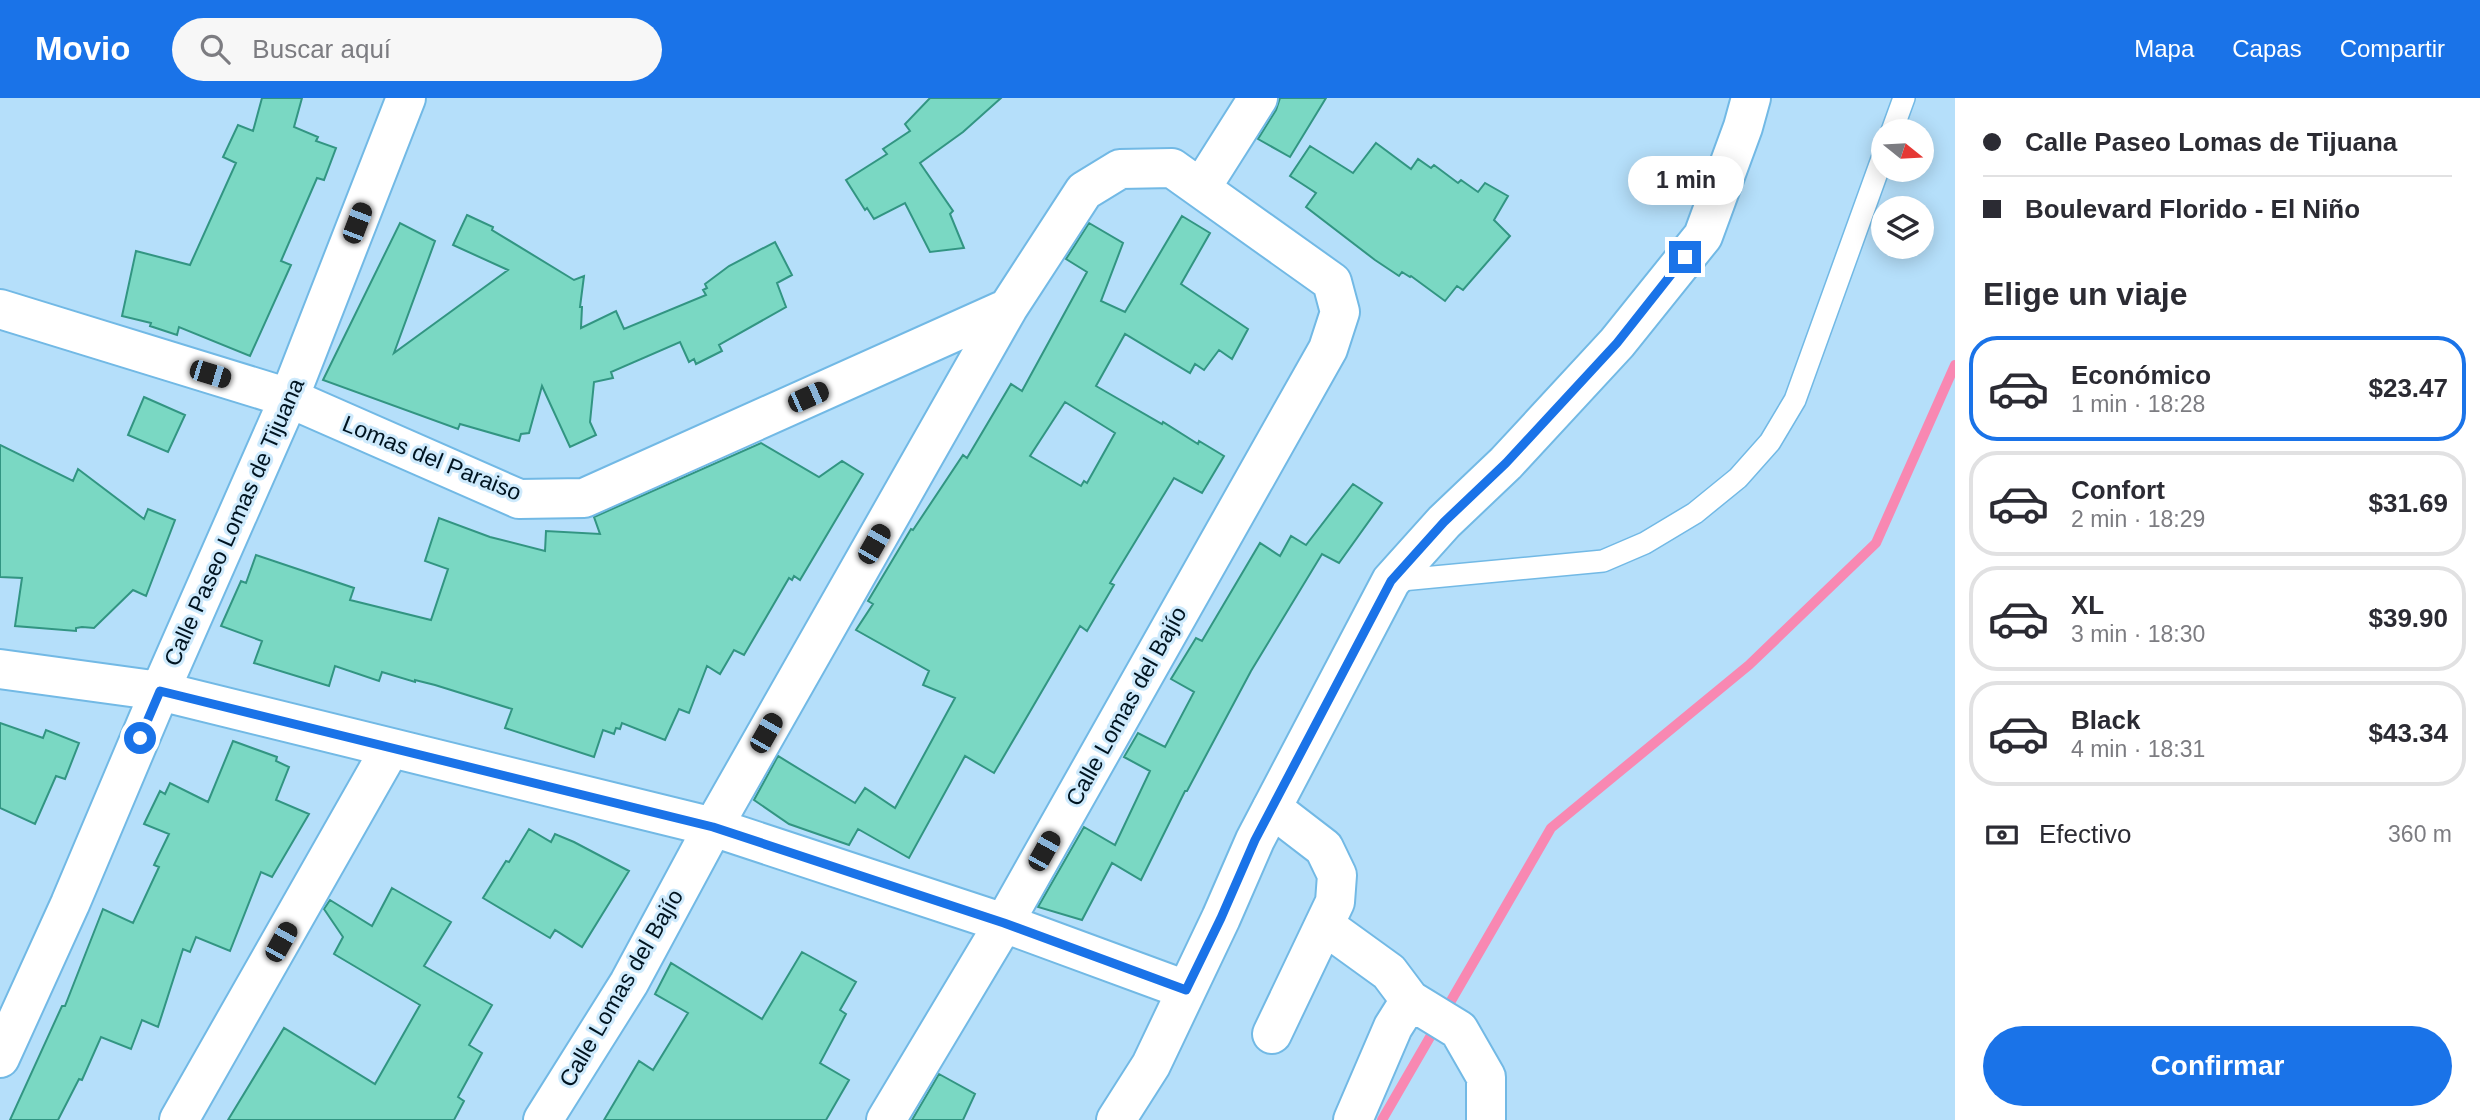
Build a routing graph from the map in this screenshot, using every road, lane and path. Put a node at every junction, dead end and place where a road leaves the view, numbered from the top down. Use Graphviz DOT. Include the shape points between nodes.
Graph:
graph roads {
  1 [pos="406,98"];
  2 [pos="1258,98"];
  3 [pos="1751,98"];
  4 [pos="1904,98"];
  5 [pos="1896,119"];
  6 [pos="1874,182"];
  7 [pos="1201,188"];
  8 [pos="1008,308"];
  9 [pos="0,309"];
  10 [pos="289,398"];
  11 [pos="1391,581"];
  12 [pos="0,669"];
  13 [pos="160,691"];
  14 [pos="390,749"];
  15 [pos="1272,808"];
  16 [pos="713,827"];
  17 [pos="1004,923"];
  18 [pos="1324,925"];
  19 [pos="1186,990"];
  20 [pos="1410,1000"];
  21 [pos="1272,1034"];
  22 [pos="0,1058"];
  23 [pos="179,1120"];
  24 [pos="543,1120"];
  25 [pos="886,1120"];
  26 [pos="1116,1120"];
  27 [pos="1353,1120"];
  28 [pos="1486,1120"];
  1 -- 10 [label="street, Calle Paseo Lomas de Tijuana"];
  2 -- 7 [label="street"];
  3 -- 11 [label="street" via="1703,236 1617,343"];
  4 -- 5 [label="lane"];
  6 -- 11 [label="lane" via="1795,400 1770,442 1738,478 1695,513 1604,561"];
  7 -- 8 [label="street, Calle Lomas del Bajío" via="1172,168 1120,169 1084,191"];
  7 -- 17 [label="street, Calle Lomas del Bajío" via="1332,282 1340,312 1328,349"];
  8 -- 10 [label="street, Lomas del Paraiso" via="584,498 519,499"];
  8 -- 16 [label="street, Calle Lomas del Bajío"];
  9 -- 10 [label="street, Lomas del Paraiso"];
  10 -- 13 [label="street, Calle Paseo Lomas de Tijuana"];
  11 -- 15 [label="street"];
  12 -- 13 [label="street"];
  13 -- 14 [label="street"];
  13 -- 22 [label="street, Calle Paseo Lomas de Tijuana"];
  14 -- 16 [label="street"];
  14 -- 23 [label="street"];
  15 -- 18 [label="street" via="1324,848 1337,876 1335,902"];
  15 -- 19 [label="street"];
  16 -- 17 [label="street"];
  16 -- 24 [label="street, Calle Lomas del Bajío" via="629,983"];
  17 -- 19 [label="street"];
  17 -- 25 [label="street, Calle Lomas del Bajío"];
  18 -- 20 [label="street" via="1389,972"];
  18 -- 21 [label="street"];
  19 -- 26 [label="street" via="1150,1065"];
  20 -- 27 [label="street" via="1393,1027"];
  20 -- 28 [label="street" via="1459,1030 1486,1077"];
}
